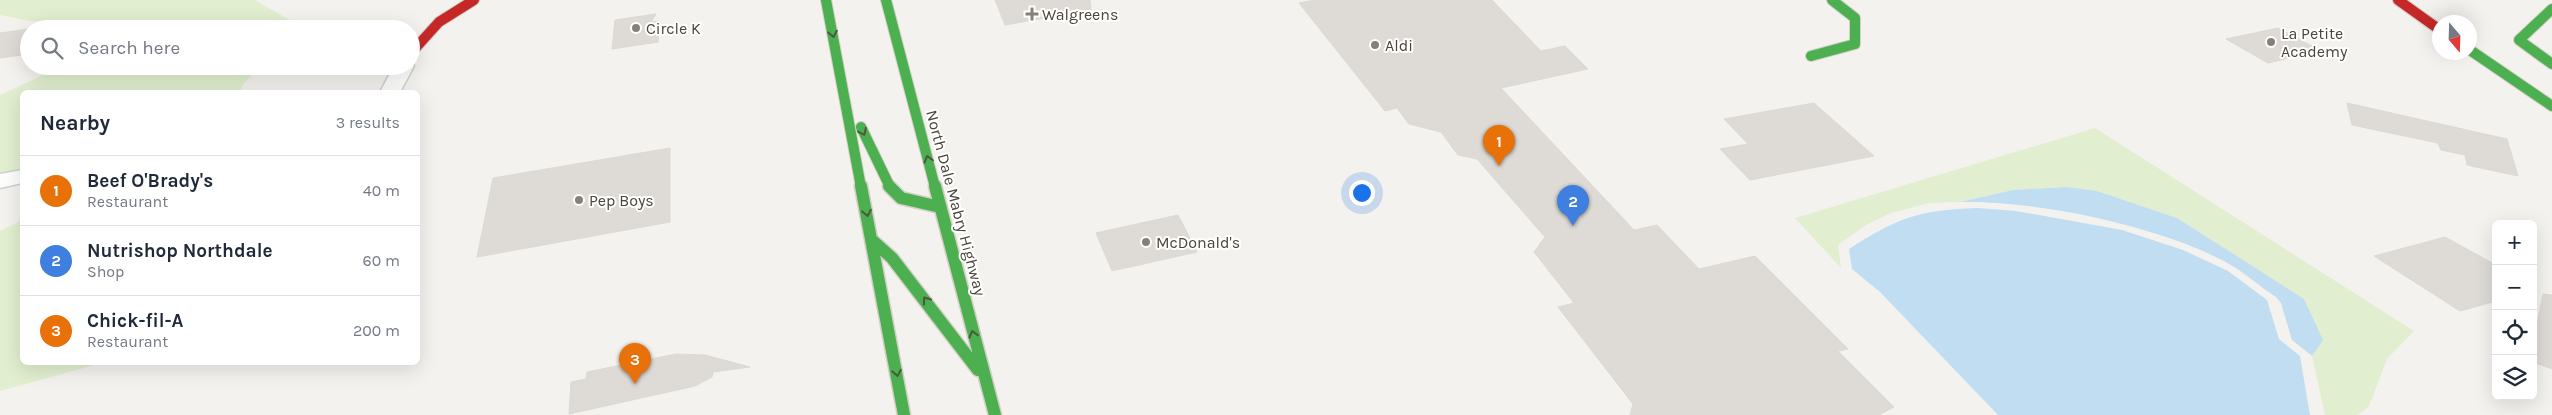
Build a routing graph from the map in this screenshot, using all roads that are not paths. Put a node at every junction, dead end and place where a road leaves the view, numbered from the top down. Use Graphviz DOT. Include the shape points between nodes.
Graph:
graph roads {
  1 [pos="474,0"];
  2 [pos="826,0"];
  3 [pos="886,0"];
  4 [pos="1832,0"];
  5 [pos="2398,0"];
  6 [pos="2552,9"];
  7 [pos="2432,24"];
  8 [pos="420,40"];
  9 [pos="2477,55"];
  10 [pos="1811,56"];
  11 [pos="2552,64"];
  12 [pos="399,75"];
  13 [pos="843,87"];
  14 [pos="391,90"];
  15 [pos="2552,106"];
  16 [pos="20,177"];
  17 [pos="0,181"];
  18 [pos="940,207"];
  19 [pos="873,240"];
  20 [pos="986,381"];
  21 [pos="904,415"];
  22 [pos="995,415"];
  1 -- 8 [label="main road" via="454,10 426,31"];
  2 -- 13 [label="main road, one-way"];
  18 -- 3 [label="main road, North Dale Mabry Highway, one-way"];
  4 -- 10 [label="main road" via="1855,18 1855,44"];
  5 -- 7 [label="main road"];
  6 -- 11 [label="main road" via="2519,40"];
  9 -- 15 [label="main road"];
  12 -- 14 [label="street"];
  13 -- 18 [label="main road, one-way" via="888,185 901,198"];
  13 -- 19 [label="main road, one-way"];
  16 -- 17 [label="street"];
  20 -- 18 [label="main road, North Dale Mabry Highway, one-way"];
  20 -- 19 [label="main road, one-way" via="920,291"];
  19 -- 21 [label="main road, one-way"];
  20 -- 22 [label="main road, North Dale Mabry Highway"];
}
